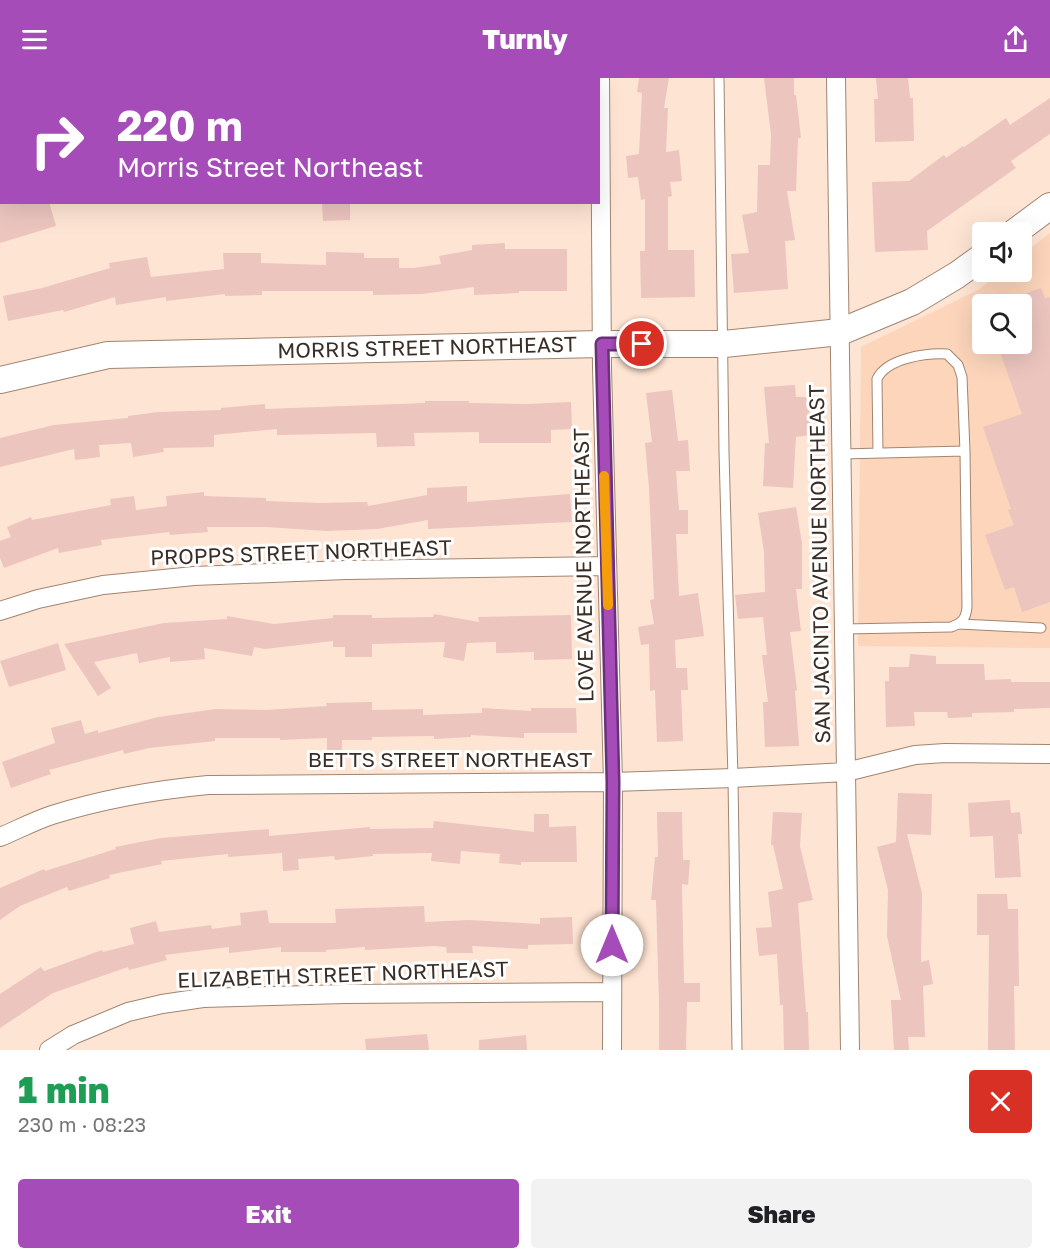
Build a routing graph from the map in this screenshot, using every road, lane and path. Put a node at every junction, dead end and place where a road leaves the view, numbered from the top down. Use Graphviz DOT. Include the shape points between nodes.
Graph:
graph roads {
  1 [pos="600,78"];
  2 [pos="719,78"];
  3 [pos="836,78"];
  4 [pos="600,121"];
  5 [pos="1050,206"];
  6 [pos="1028,222"];
  7 [pos="972,264"];
  8 [pos="840,332"];
  9 [pos="602,344"];
  10 [pos="724,344"];
  11 [pos="0,380"];
  12 [pos="965,451"];
  13 [pos="878,453"];
  14 [pos="842,454"];
  15 [pos="606,566"];
  16 [pos="0,611"];
  17 [pos="959,624"];
  18 [pos="1041,628"];
  19 [pos="843,629"];
  20 [pos="1050,754"];
  21 [pos="846,772"];
  22 [pos="734,778"];
  23 [pos="613,782"];
  24 [pos="0,837"];
  25 [pos="612,992"];
  26 [pos="49,1050"];
  27 [pos="612,1050"];
  28 [pos="737,1050"];
  29 [pos="850,1050"];
  1 -- 4 [label="street, LOVE AVENUE NORTHEAST"];
  2 -- 10 [label="lane"];
  3 -- 8 [label="street, SAN JACINTO AVENUE NORTHEAST"];
  4 -- 9 [label="street, LOVE AVENUE NORTHEAST"];
  5 -- 6 [label="street"];
  7 -- 8 [label="street, MORRIS STREET NORTHEAST" via="912,302"];
  8 -- 10 [label="street, MORRIS STREET NORTHEAST"];
  8 -- 14 [label="street, SAN JACINTO AVENUE NORTHEAST"];
  9 -- 10 [label="street, MORRIS STREET NORTHEAST"];
  9 -- 11 [label="street, MORRIS STREET NORTHEAST" via="108,355"];
  9 -- 15 [label="street, LOVE AVENUE NORTHEAST"];
  10 -- 22 [label="lane"];
  12 -- 13 [label="lane"];
  12 -- 13 [label="lane" via="958,364 947,354 934,354 901,360 880,373"];
  12 -- 17 [label="lane" via="967,607 966,617"];
  13 -- 14 [label="lane"];
  14 -- 19 [label="street, SAN JACINTO AVENUE NORTHEAST"];
  15 -- 16 [label="street, PROPPS STREET NORTHEAST" via="194,576 103,585"];
  15 -- 23 [label="street, LOVE AVENUE NORTHEAST"];
  17 -- 18 [label="lane"];
  17 -- 19 [label="lane"];
  19 -- 21 [label="street, SAN JACINTO AVENUE NORTHEAST"];
  20 -- 21 [label="street, BETTS STREET NORTHEAST" via="915,755"];
  21 -- 22 [label="street, BETTS STREET NORTHEAST"];
  21 -- 29 [label="street, SAN JACINTO AVENUE NORTHEAST"];
  22 -- 23 [label="street, BETTS STREET NORTHEAST"];
  22 -- 28 [label="lane"];
  23 -- 24 [label="street, BETTS STREET NORTHEAST" via="208,785 154,790 115,799 51,815"];
  23 -- 25 [label="street, LOVE AVENUE NORTHEAST"];
  25 -- 26 [label="street, ELIZABETH STREET NORTHEAST" via="203,998 128,1012 73,1035"];
  25 -- 27 [label="street, LOVE AVENUE NORTHEAST"];
}
